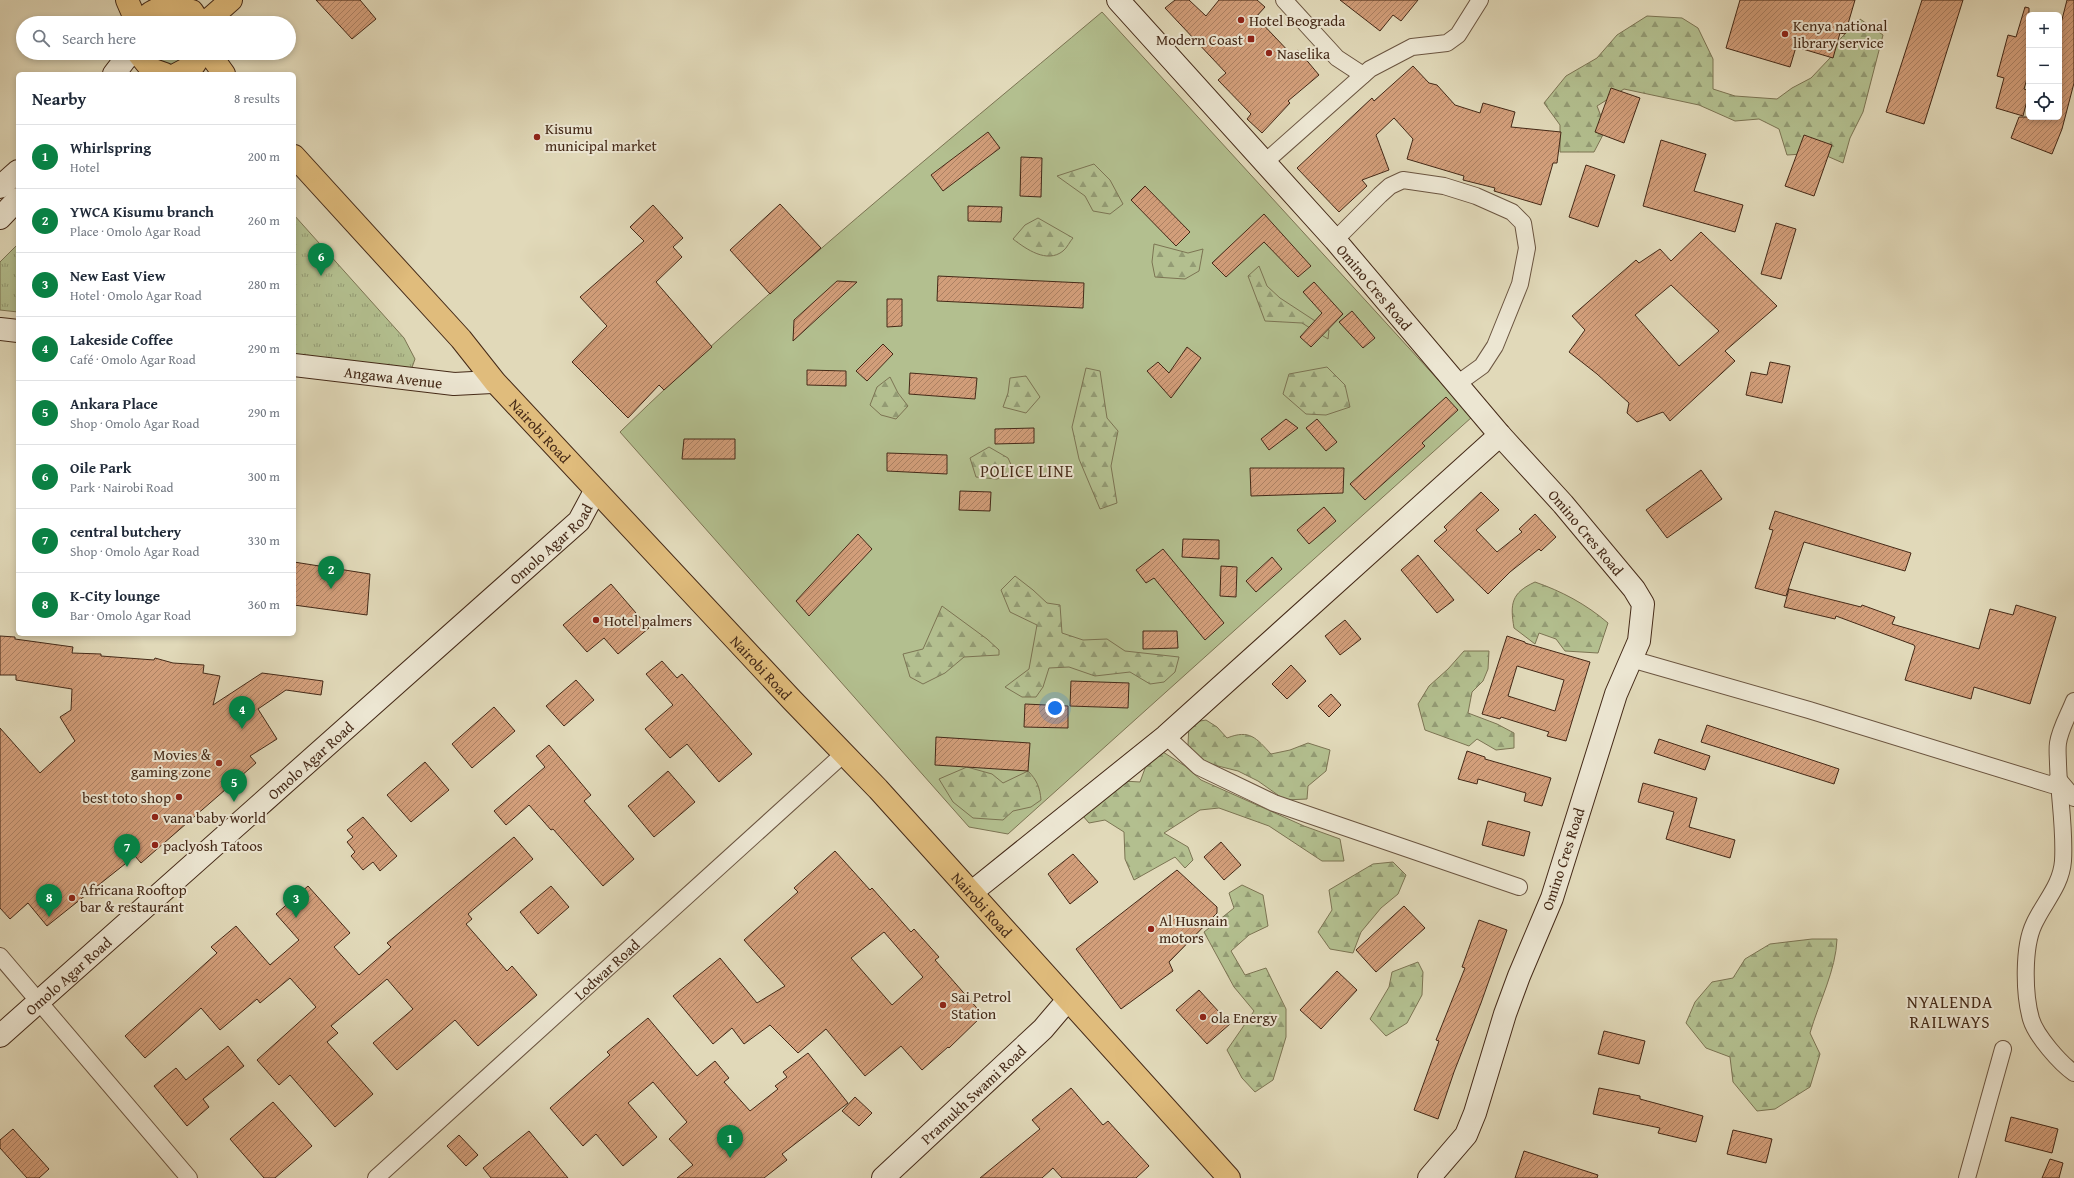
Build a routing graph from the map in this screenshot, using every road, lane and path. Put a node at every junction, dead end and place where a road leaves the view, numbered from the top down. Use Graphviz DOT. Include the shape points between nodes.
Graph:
graph roads {
  1 [pos="127,0"];
  2 [pos="231,0"];
  3 [pos="1118,0"];
  4 [pos="1284,0"];
  5 [pos="1480,0"];
  6 [pos="155,4"];
  7 [pos="201,14"];
  8 [pos="134,16"];
  9 [pos="148,16"];
  10 [pos="125,60"];
  11 [pos="143,60"];
  12 [pos="197,60"];
  13 [pos="213,60"];
  14 [pos="116,72"];
  15 [pos="169,72"];
  16 [pos="175,72"];
  17 [pos="222,72"];
  18 [pos="1363,75"];
  19 [pos="296,158"];
  20 [pos="1264,163"];
  21 [pos="296,167"];
  22 [pos="16,173"];
  23 [pos="0,187"];
  24 [pos="16,201"];
  25 [pos="0,218"];
  26 [pos="1335,240"];
  27 [pos="0,329"];
  28 [pos="16,332"];
  29 [pos="296,365"];
  30 [pos="492,382"];
  31 [pos="1457,384"];
  32 [pos="1500,435"];
  33 [pos="593,495"];
  34 [pos="1631,659"];
  35 [pos="2074,701"];
  36 [pos="1166,736"];
  37 [pos="837,760"];
  38 [pos="2058,779"];
  39 [pos="2074,798"];
  40 [pos="1519,887"];
  41 [pos="972,892"];
  42 [pos="0,956"];
  43 [pos="39,1001"];
  44 [pos="1060,1009"];
  45 [pos="0,1036"];
  46 [pos="2003,1049"];
  47 [pos="2074,1073"];
  48 [pos="190,1178"];
  49 [pos="376,1178"];
  50 [pos="884,1178"];
  51 [pos="1214,1178"];
  52 [pos="1229,1178"];
  53 [pos="1429,1178"];
  54 [pos="1967,1178"];
  1 -- 8 [label="highway"];
  2 -- 7 [label="highway"];
  3 -- 20 [label="street, Omino Cres Road"];
  4 -- 18 [label="street" via="1337,58"];
  5 -- 18 [label="street" via="1458,35 1448,43 1412,47"];
  6 -- 7 [label="highway"];
  6 -- 9 [label="highway"];
  10 -- 14 [label="street"];
  11 -- 15 [label="highway" via="146,64"];
  12 -- 16 [label="highway" via="194,65"];
  13 -- 17 [label="highway"];
  18 -- 20 [label="street"];
  19 -- 41 [label="highway, Nairobi Road" via="461,339 496,382"];
  20 -- 26 [label="street, Omino Cres Road"];
  21 -- 30 [label="highway, Nairobi Road" via="434,311 466,347"];
  22 -- 23 [label="street"];
  24 -- 25 [label="street"];
  26 -- 31 [label="street, Omino Cres Road"];
  26 -- 31 [label="street" via="1390,186 1403,180 1444,186 1476,196 1512,212 1523,222 1527,248 1520,284 1498,339 1482,366"];
  27 -- 28 [label="street"];
  29 -- 30 [label="street, Angawa Avenue" via="454,384"];
  30 -- 33 [label="highway, Nairobi Road" via="544,436"];
  31 -- 32 [label="street, Omino Cres Road"];
  32 -- 34 [label="street, Omino Cres Road" via="1563,504 1634,589 1643,604 1639,641"];
  32 -- 36 [label="street"];
  33 -- 37 [label="highway, Nairobi Road"];
  33 -- 43 [label="street, Omolo Agar Road" via="580,521"];
  34 -- 38 [label="street" via="1810,710 2052,785"];
  34 -- 53 [label="street, Omino Cres Road" via="1616,694 1552,898 1505,1014 1475,1113 1466,1135"];
  35 -- 38 [label="street" via="2058,743"];
  36 -- 40 [label="street" via="1199,767 1274,803"];
  36 -- 41 [label="street"];
  37 -- 44 [label="highway, Nairobi Road" via="989,924"];
  37 -- 49 [label="street, Lodwar Road"];
  38 -- 39 [label="street"];
  38 -- 47 [label="street" via="2063,862 2060,879 2034,924 2026,956 2028,995 2032,1020 2046,1045"];
  41 -- 52 [label="highway, Nairobi Road"];
  42 -- 43 [label="street"];
  43 -- 45 [label="street, Omolo Agar Road"];
  43 -- 48 [label="street"];
  44 -- 50 [label="street, Pramukh Swami Road" via="1043,1029"];
  44 -- 51 [label="highway, Nairobi Road" via="1102,1051"];
  46 -- 54 [label="street"];
}
